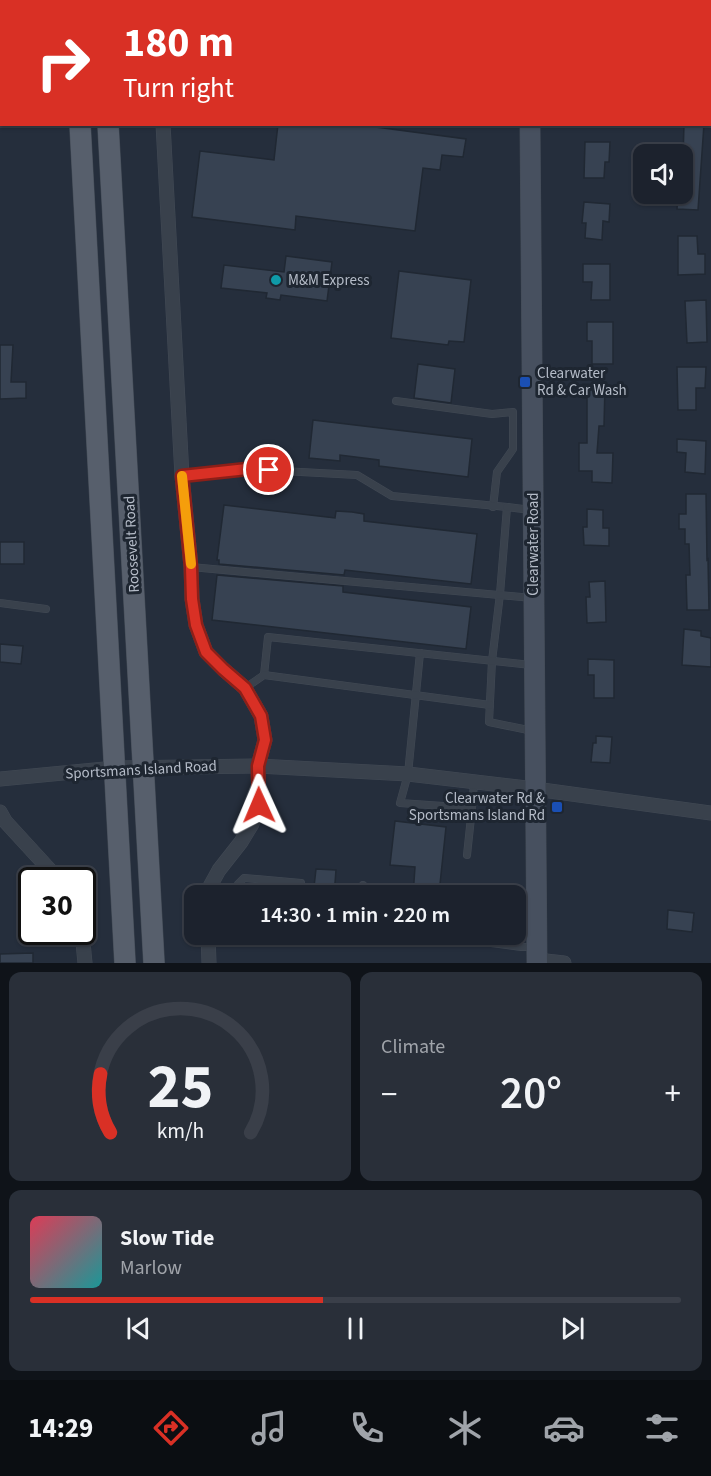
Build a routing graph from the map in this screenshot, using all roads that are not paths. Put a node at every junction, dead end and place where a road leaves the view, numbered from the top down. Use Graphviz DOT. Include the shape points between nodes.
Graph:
graph roads {
  1 [pos="80,126"];
  2 [pos="108,126"];
  3 [pos="163,126"];
  4 [pos="530,126"];
  5 [pos="396,401"];
  6 [pos="523,412"];
  7 [pos="182,476"];
  8 [pos="493,507"];
  9 [pos="507,507"];
  10 [pos="533,511"];
  11 [pos="191,567"];
  12 [pos="500,594"];
  13 [pos="534,598"];
  14 [pos="0,603"];
  15 [pos="46,609"];
  16 [pos="420,653"];
  17 [pos="492,661"];
  18 [pos="534,665"];
  19 [pos="264,675"];
  20 [pos="245,688"];
  21 [pos="416,695"];
  22 [pos="490,705"];
  23 [pos="535,731"];
  24 [pos="258,766"];
  25 [pos="144,767"];
  26 [pos="115,768"];
  27 [pos="408,774"];
  28 [pos="0,779"];
  29 [pos="474,783"];
  30 [pos="535,789"];
  31 [pos="472,808"];
  32 [pos="0,812"];
  33 [pos="711,813"];
  34 [pos="467,855"];
  35 [pos="47,867"];
  36 [pos="301,883"];
  37 [pos="211,885"];
  38 [pos="238,885"];
  39 [pos="83,945"];
  40 [pos="208,945"];
  41 [pos="500,945"];
  42 [pos="537,957"];
  43 [pos="85,963"];
  44 [pos="125,963"];
  45 [pos="154,963"];
  46 [pos="209,963"];
  47 [pos="564,963"];
  1 -- 26 [label="main road, Roosevelt Road"];
  2 -- 25 [label="main road, Roosevelt Road"];
  3 -- 7 [label="street"];
  4 -- 6 [label="street, Clearwater Road"];
  5 -- 6 [label="lane" via="492,414"];
  6 -- 8 [label="lane" via="513,449 497,472"];
  6 -- 10 [label="street, Clearwater Road"];
  7 -- 8 [label="lane" via="247,469 357,475 392,495"];
  7 -- 11 [label="street"];
  8 -- 9 [label="lane"];
  9 -- 10 [label="lane"];
  9 -- 12 [label="lane"];
  10 -- 13 [label="street, Clearwater Road"];
  11 -- 12 [label="lane"];
  11 -- 20 [label="street" via="196,625 206,652"];
  12 -- 13 [label="lane"];
  12 -- 17 [label="lane"];
  13 -- 18 [label="street, Clearwater Road"];
  14 -- 15 [label="lane"];
  16 -- 17 [label="lane"];
  16 -- 19 [label="lane" via="268,637"];
  16 -- 21 [label="lane"];
  17 -- 18 [label="lane"];
  17 -- 22 [label="lane"];
  18 -- 23 [label="street, Clearwater Road"];
  19 -- 20 [label="lane"];
  19 -- 21 [label="lane"];
  20 -- 24 [label="street" via="261,716 264,732"];
  21 -- 22 [label="lane"];
  21 -- 27 [label="lane"];
  22 -- 23 [label="lane" via="489,722"];
  23 -- 30 [label="street, Clearwater Road"];
  24 -- 25 [label="street, Sportsmans Island Road"];
  24 -- 27 [label="street, Sportsmans Island Road"];
  24 -- 37 [label="street" via="259,805 252,825"];
  25 -- 26 [label="street, Sportsmans Island Road"];
  25 -- 45 [label="main road, Roosevelt Road"];
  26 -- 28 [label="street, Sportsmans Island Road"];
  26 -- 44 [label="main road, Roosevelt Road"];
  27 -- 29 [label="street, Sportsmans Island Road"];
  27 -- 31 [label="lane" via="400,803"];
  29 -- 30 [label="street, Sportsmans Island Road"];
  29 -- 31 [label="lane"];
  30 -- 33 [label="street, Sportsmans Island Road"];
  30 -- 42 [label="street, Clearwater Road"];
  31 -- 34 [label="lane"];
  32 -- 35 [label="street"];
  36 -- 38 [label="lane" via="244,878"];
  39 -- 43 [label="street"];
  40 -- 46 [label="street"];
  41 -- 42 [label="lane" via="521,948"];
  42 -- 47 [label="street"];
}
